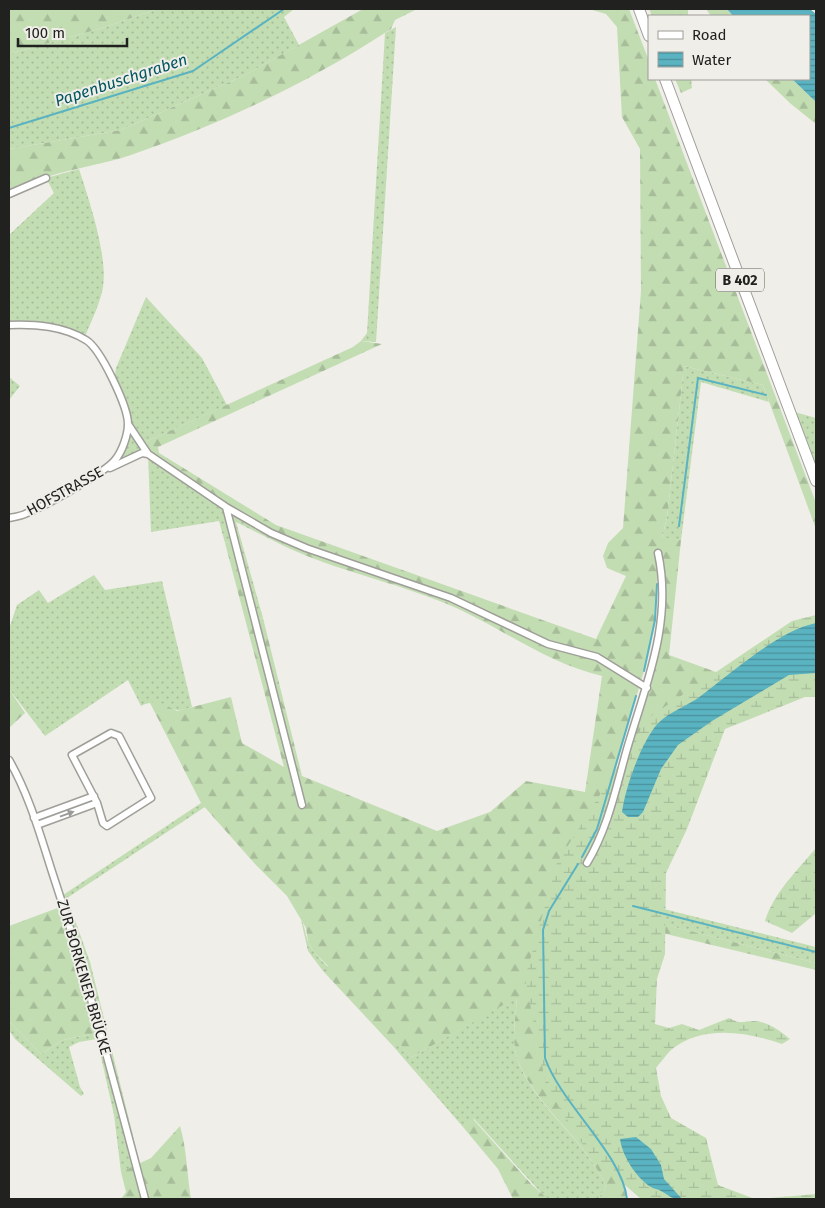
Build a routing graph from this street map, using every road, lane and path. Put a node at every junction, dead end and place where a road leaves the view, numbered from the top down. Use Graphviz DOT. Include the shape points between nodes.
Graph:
graph roads {
  1 [pos="639,9"];
  2 [pos="648,33"];
  3 [pos="665,80"];
  4 [pos="46,178"];
  5 [pos="9,194"];
  6 [pos="9,325"];
  7 [pos="128,424"];
  8 [pos="148,454"];
  9 [pos="105,471"];
  10 [pos="816,481"];
  11 [pos="226,507"];
  12 [pos="9,518"];
  13 [pos="658,553"];
  14 [pos="647,688"];
  15 [pos="9,760"];
  16 [pos="94,796"];
  17 [pos="97,803"];
  18 [pos="302,805"];
  19 [pos="34,818"];
  20 [pos="37,825"];
  21 [pos="587,863"];
  22 [pos="145,1199"];
  1 -- 2 [label="main road"];
  3 -- 10 [label="main road, B 402"];
  4 -- 5 [label="street"];
  6 -- 7 [label="street" via="36,324 59,329 92,344 114,382"];
  7 -- 8 [label="street"];
  7 -- 9 [label="street, HOFSTRASSE" via="120,452"];
  8 -- 9 [label="street" via="142,453"];
  8 -- 11 [label="street"];
  9 -- 12 [label="street, HOFSTRASSE" via="28,513"];
  11 -- 14 [label="street" via="306,548 452,598 548,644 596,657"];
  11 -- 18 [label="street"];
  13 -- 14 [label="street" via="662,572 662,621"];
  14 -- 21 [label="street" via="603,832"];
  15 -- 19 [label="street, ZUR BORKENER BRÜCKE"];
  16 -- 17 [label="street"];
  16 -- 17 [label="street" via="72,754 114,733 119,736 151,798 107,826"];
  16 -- 19 [label="street"];
  20 -- 17 [label="street, one-way"];
  19 -- 20 [label="street, ZUR BORKENER BRÜCKE"];
  20 -- 22 [label="street, ZUR BORKENER BRÜCKE" via="100,1032"];
}
